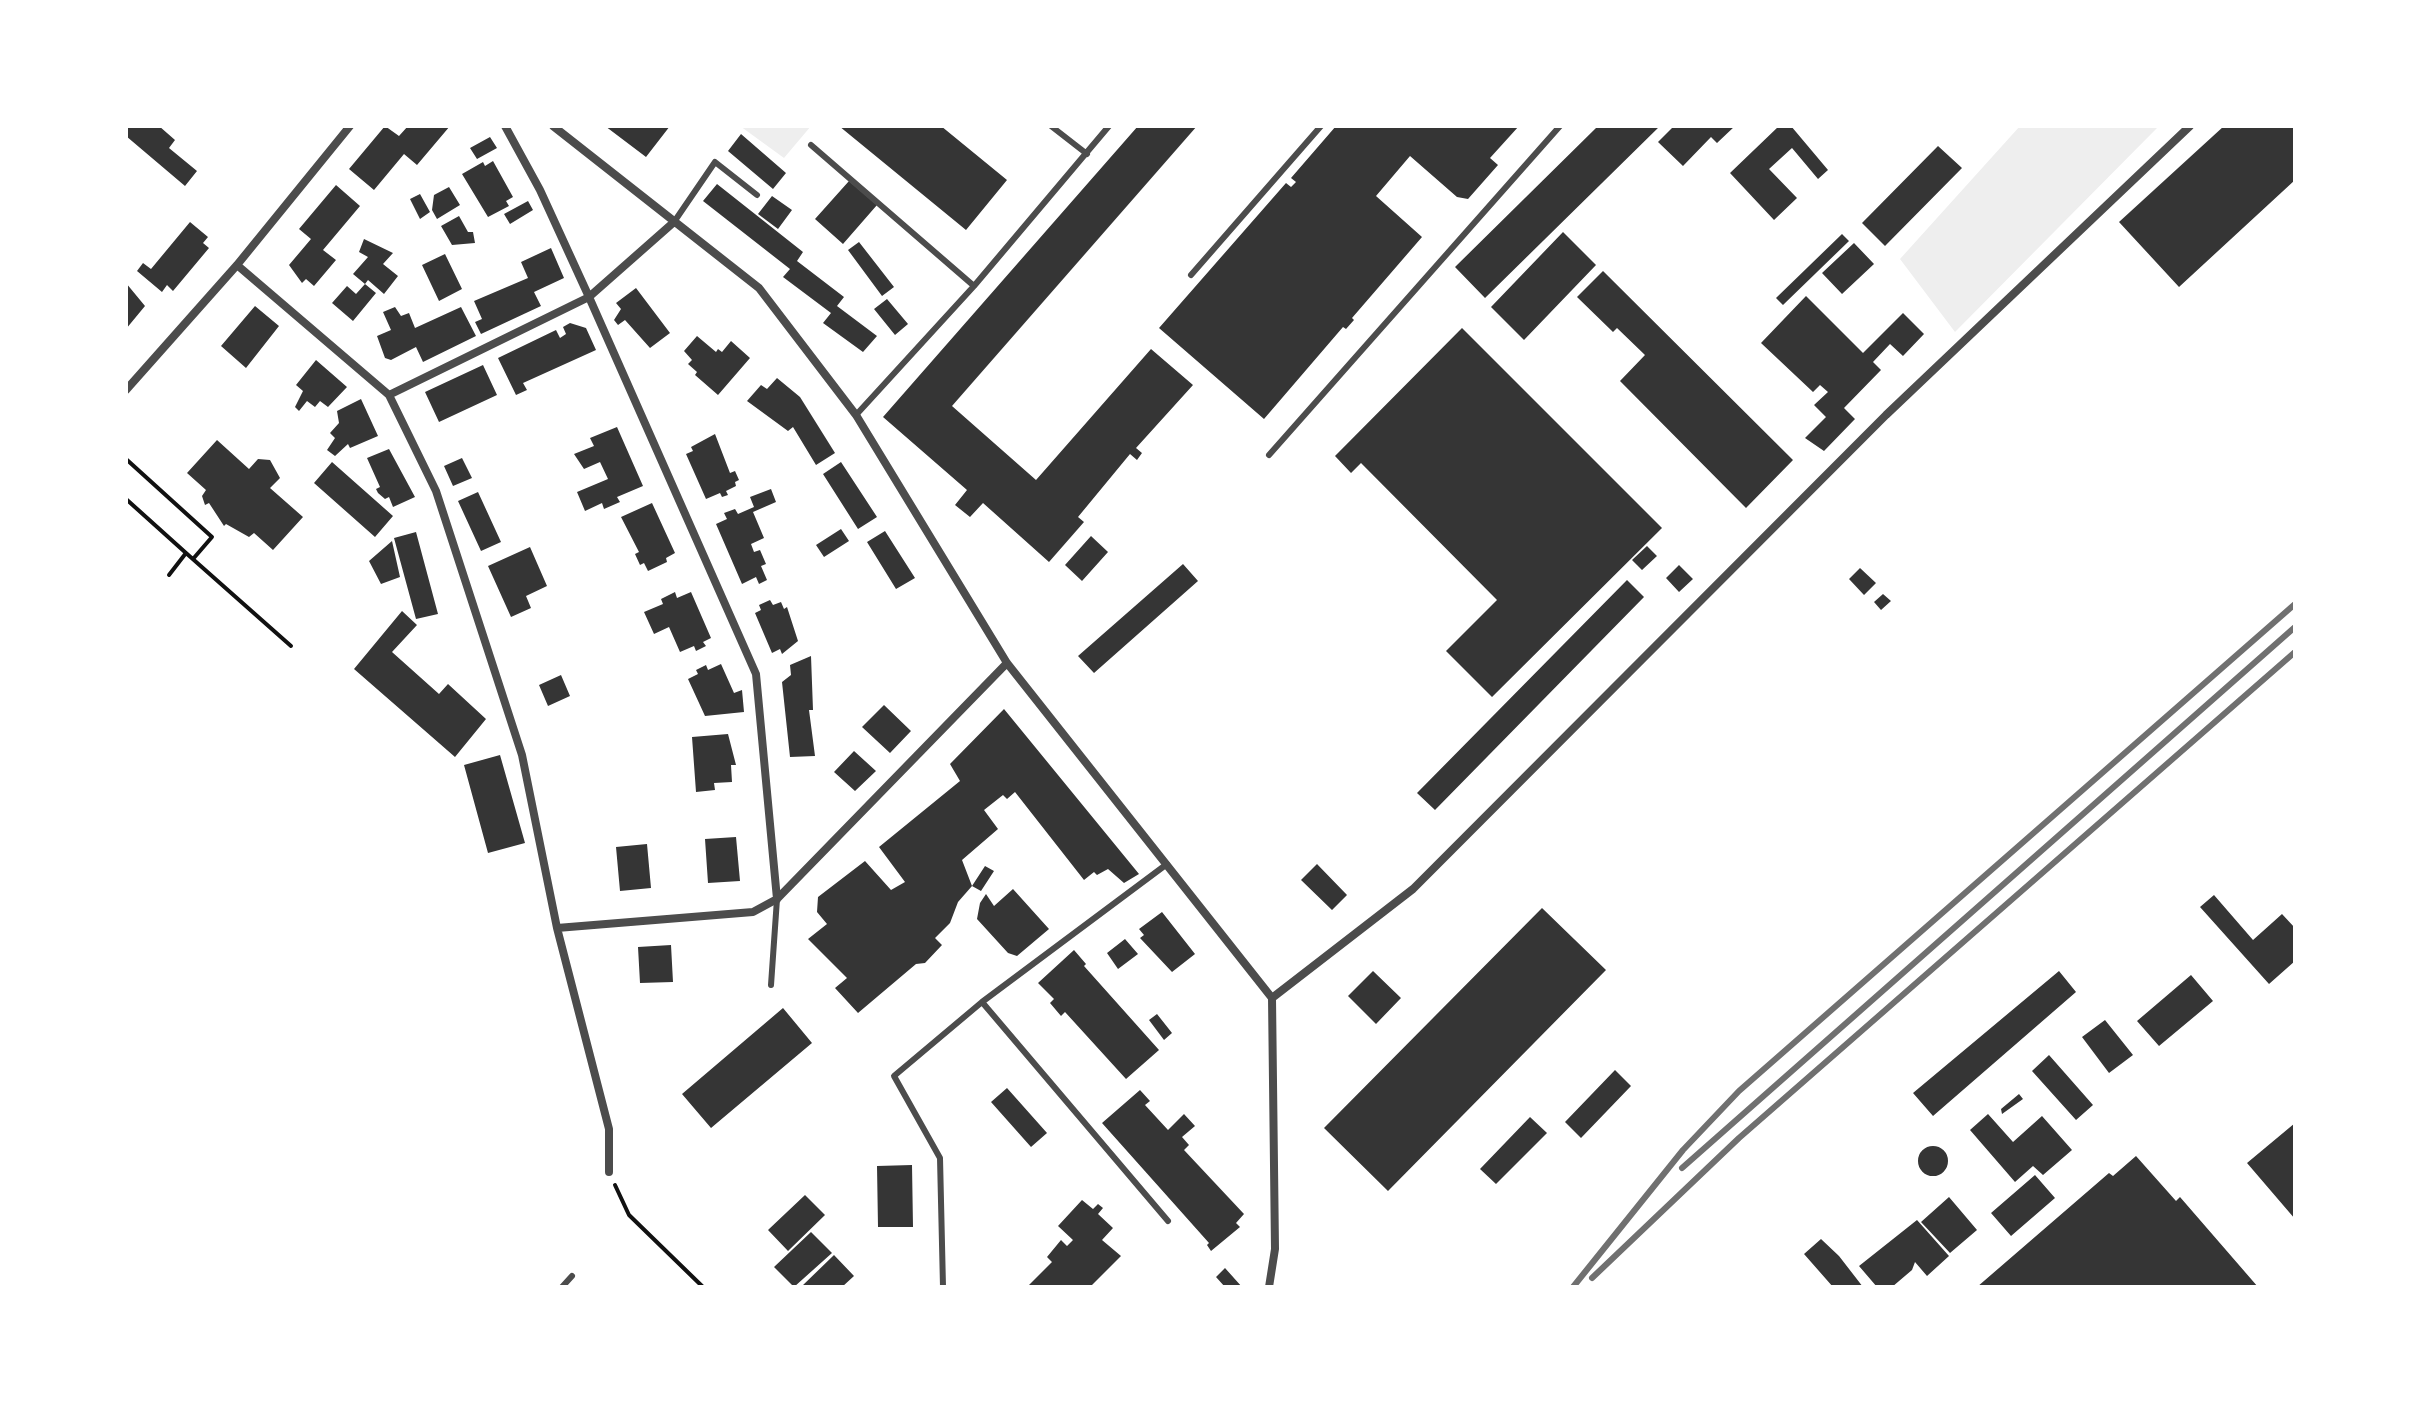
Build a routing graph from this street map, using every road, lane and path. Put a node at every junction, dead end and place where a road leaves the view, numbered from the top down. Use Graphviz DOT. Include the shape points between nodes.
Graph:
graph roads {
  1 [pos="350,126"];
  2 [pos="505,126"];
  3 [pos="553,126"];
  4 [pos="1051,126"];
  5 [pos="1109,126"];
  6 [pos="1321,126"];
  7 [pos="1560,126"];
  8 [pos="2190,126"];
  9 [pos="811,145"];
  10 [pos="1087,154"];
  11 [pos="757,195"];
  12 [pos="674,222"];
  13 [pos="237,265"];
  14 [pos="1191,275"];
  15 [pos="974,286"];
  16 [pos="589,297"];
  17 [pos="126,390"];
  18 [pos="389,395"];
  19 [pos="856,415"];
  20 [pos="1269,455"];
  21 [pos="126,459"];
  22 [pos="126,499"];
  23 [pos="186,553"];
  24 [pos="193,559"];
  25 [pos="169,575"];
  26 [pos="291,646"];
  27 [pos="1007,663"];
  28 [pos="1167,864"];
  29 [pos="777,899"];
  30 [pos="557,928"];
  31 [pos="771,985"];
  32 [pos="1272,998"];
  33 [pos="982,1002"];
  34 [pos="609,1172"];
  35 [pos="1168,1221"];
  36 [pos="572,1276"];
  37 [pos="562,1287"];
  38 [pos="703,1287"];
  39 [pos="943,1287"];
  40 [pos="1269,1287"];
  1 -- 13 [label="street"];
  2 -- 16 [label="street"];
  3 -- 12 [label="street"];
  4 -- 10 [label="lane"];
  5 -- 10 [label="lane"];
  6 -- 14 [label="lane"];
  7 -- 20 [label="lane"];
  8 -- 32 [label="street" via="1886,415 1413,889"];
  9 -- 15 [label="lane"];
  10 -- 15 [label="lane"];
  11 -- 12 [label="lane" via="715,162"];
  12 -- 16 [label="street"];
  12 -- 19 [label="street" via="759,288"];
  13 -- 17 [label="street"];
  13 -- 18 [label="street"];
  15 -- 19 [label="lane"];
  16 -- 18 [label="street"];
  16 -- 29 [label="street" via="756,674"];
  18 -- 30 [label="street" via="436,491 522,755"];
  19 -- 27 [label="street"];
  21 -- 24 [label="path" via="212,537"];
  22 -- 23 [label="path"];
  23 -- 24 [label="path"];
  23 -- 25 [label="path"];
  24 -- 26 [label="path"];
  27 -- 28 [label="street"];
  27 -- 29 [label="street"];
  28 -- 32 [label="street"];
  28 -- 33 [label="lane"];
  29 -- 30 [label="street" via="753,912"];
  29 -- 31 [label="lane"];
  30 -- 34 [label="street" via="609,1129"];
  32 -- 40 [label="street" via="1275,1249"];
  33 -- 35 [label="lane"];
  33 -- 39 [label="lane" via="894,1076 940,1158"];
  34 -- 38 [label="path" via="629,1215"];
  36 -- 37 [label="lane"];
}
